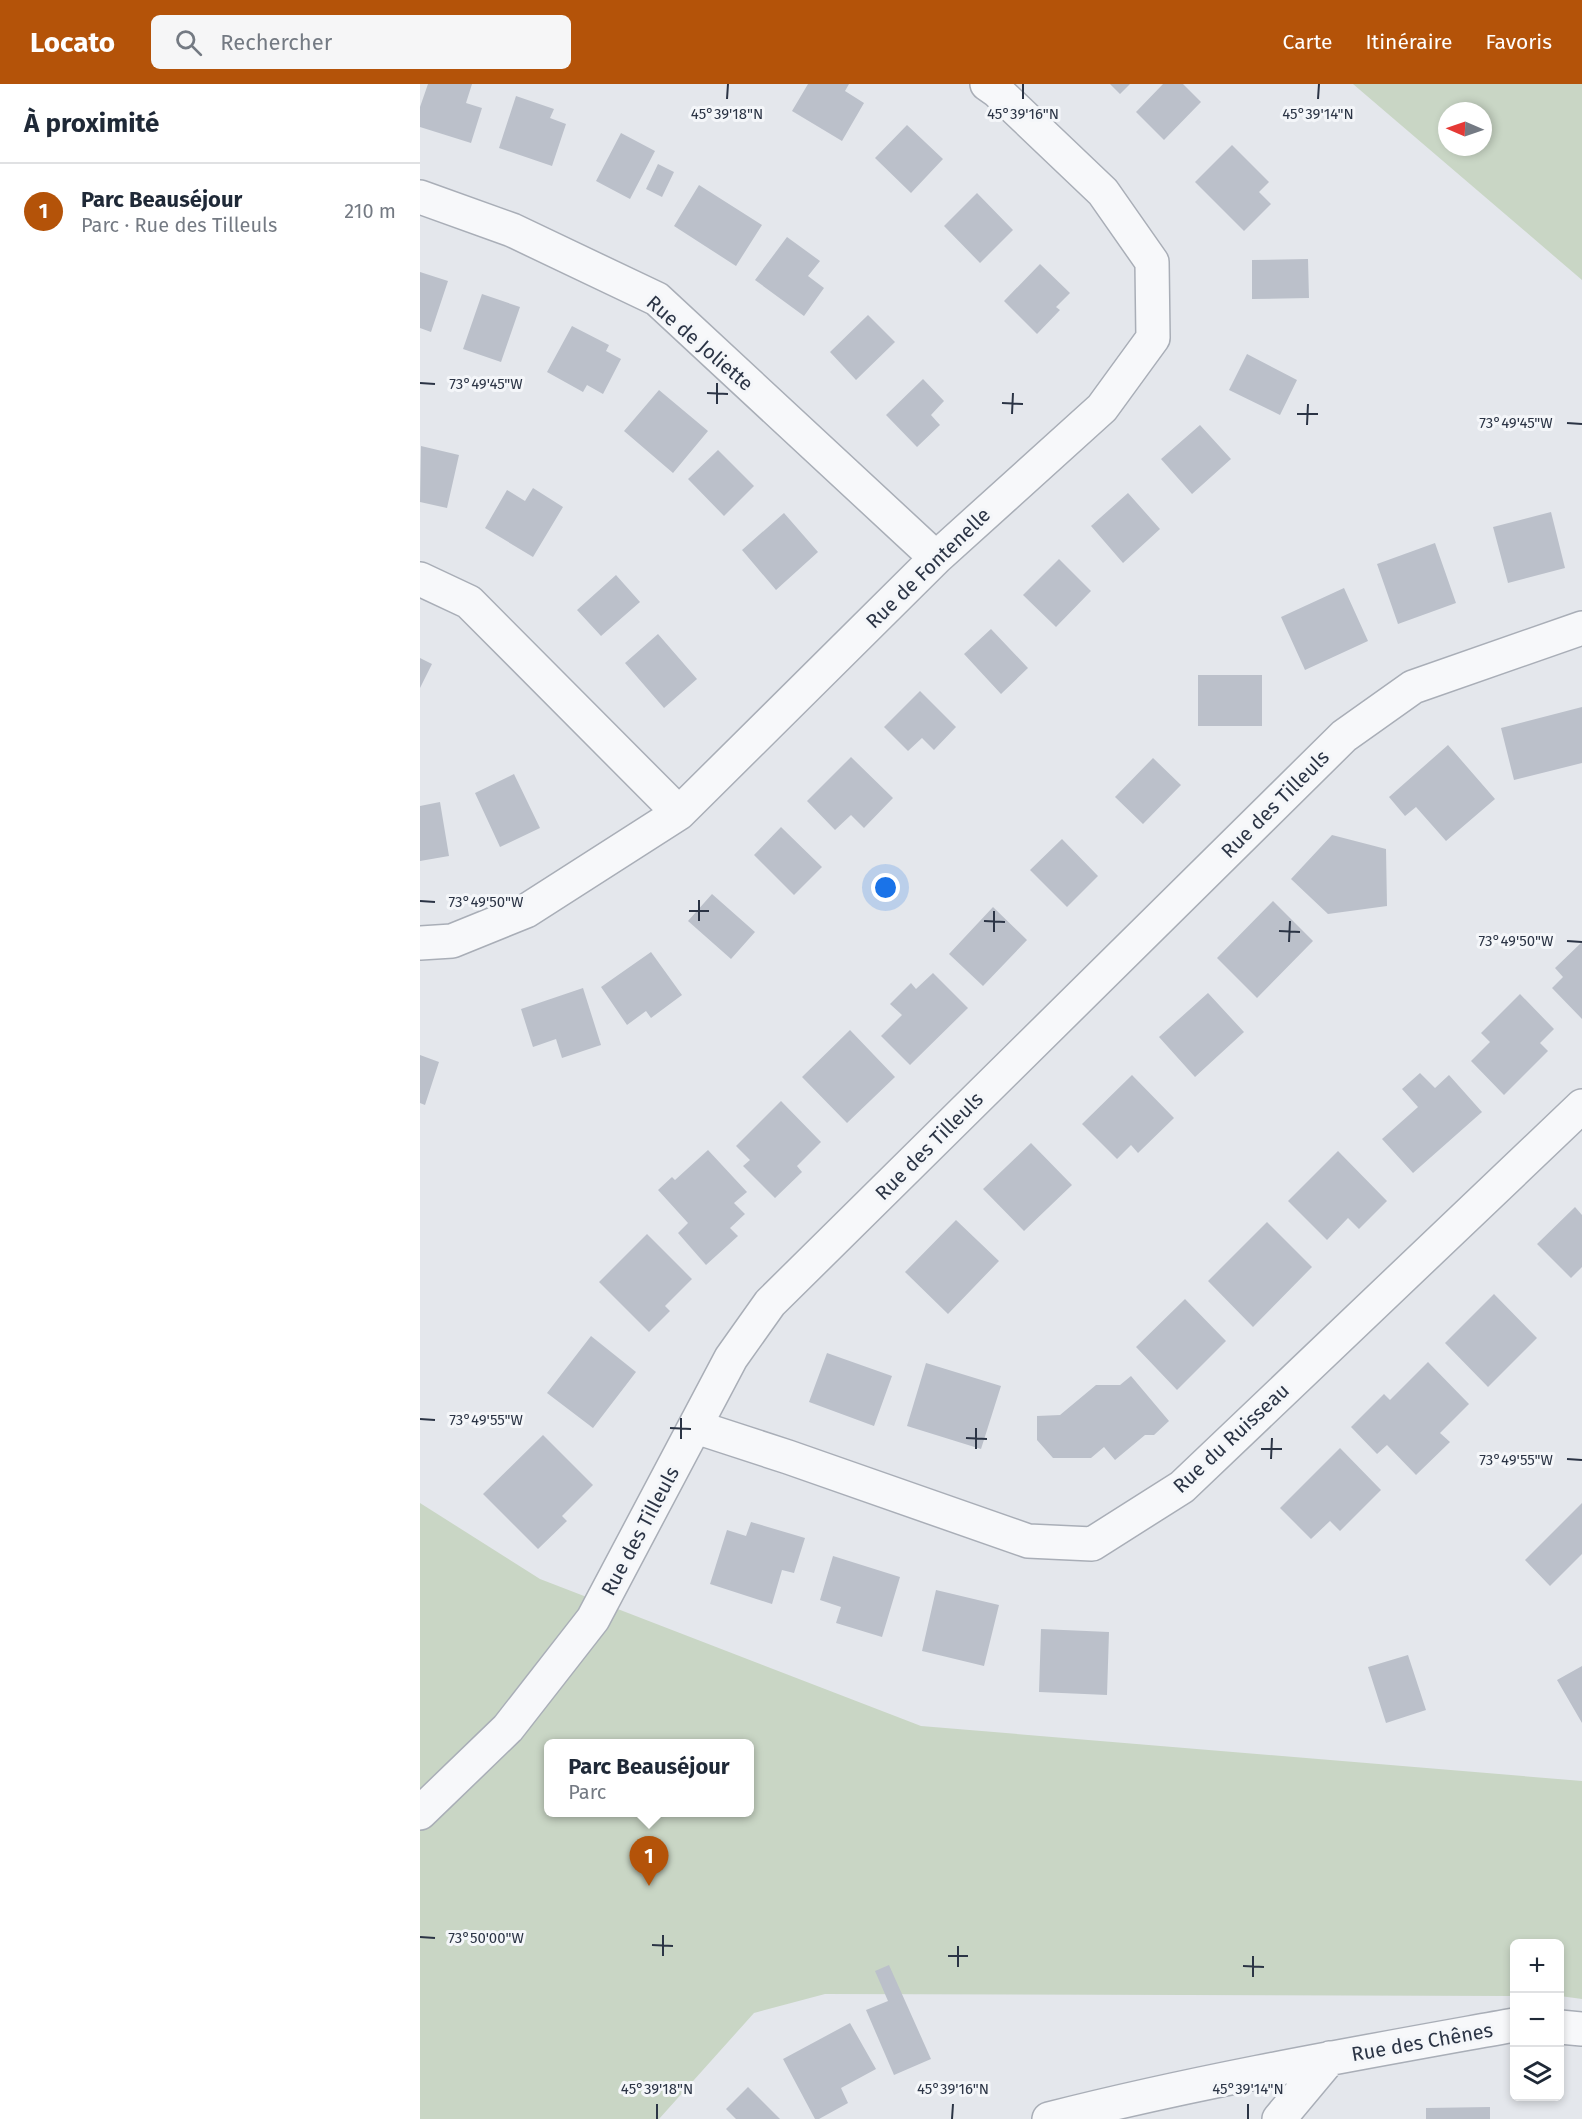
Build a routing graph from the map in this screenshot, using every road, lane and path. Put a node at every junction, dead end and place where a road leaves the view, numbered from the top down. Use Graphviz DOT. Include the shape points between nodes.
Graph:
graph roads {
  1 [pos="987,84"];
  2 [pos="420,197"];
  3 [pos="936,558"];
  4 [pos="420,579"];
  5 [pos="1582,628"];
  6 [pos="679,813"];
  7 [pos="420,943"];
  8 [pos="1582,1106"];
  9 [pos="696,1427"];
  10 [pos="420,1814"];
  11 [pos="1510,2026"];
  12 [pos="1564,2028"];
  13 [pos="1582,2029"];
  14 [pos="1330,2058"];
  15 [pos="1114,2111"];
  16 [pos="1049,2119"];
  17 [pos="1279,2119"];
  1 -- 3 [label="street, Rue de Fontenelle" via="1103,192 1152,262 1153,338 1102,408"];
  2 -- 3 [label="street, Rue de Joliette" via="512,230 657,299"];
  3 -- 6 [label="street, Rue de Fontenelle"];
  4 -- 6 [label="street" via="469,602"];
  5 -- 9 [label="street, Rue des Tilleuls" via="1413,687 1344,736 770,1303 731,1358"];
  6 -- 7 [label="street, Rue de Fontenelle" via="526,911 452,941"];
  8 -- 9 [label="street, Rue du Ruisseau" via="1182,1487 1092,1544 1028,1541"];
  9 -- 10 [label="street, Rue des Tilleuls" via="593,1619 508,1728"];
  11 -- 14 [label="street, Rue des Chênes"];
  12 -- 13 [label="street"];
  14 -- 15 [label="street, Rue des Chênes"];
  14 -- 17 [label="street, Rue des Chênes"];
  15 -- 16 [label="street, Rue des Chênes"];
}
